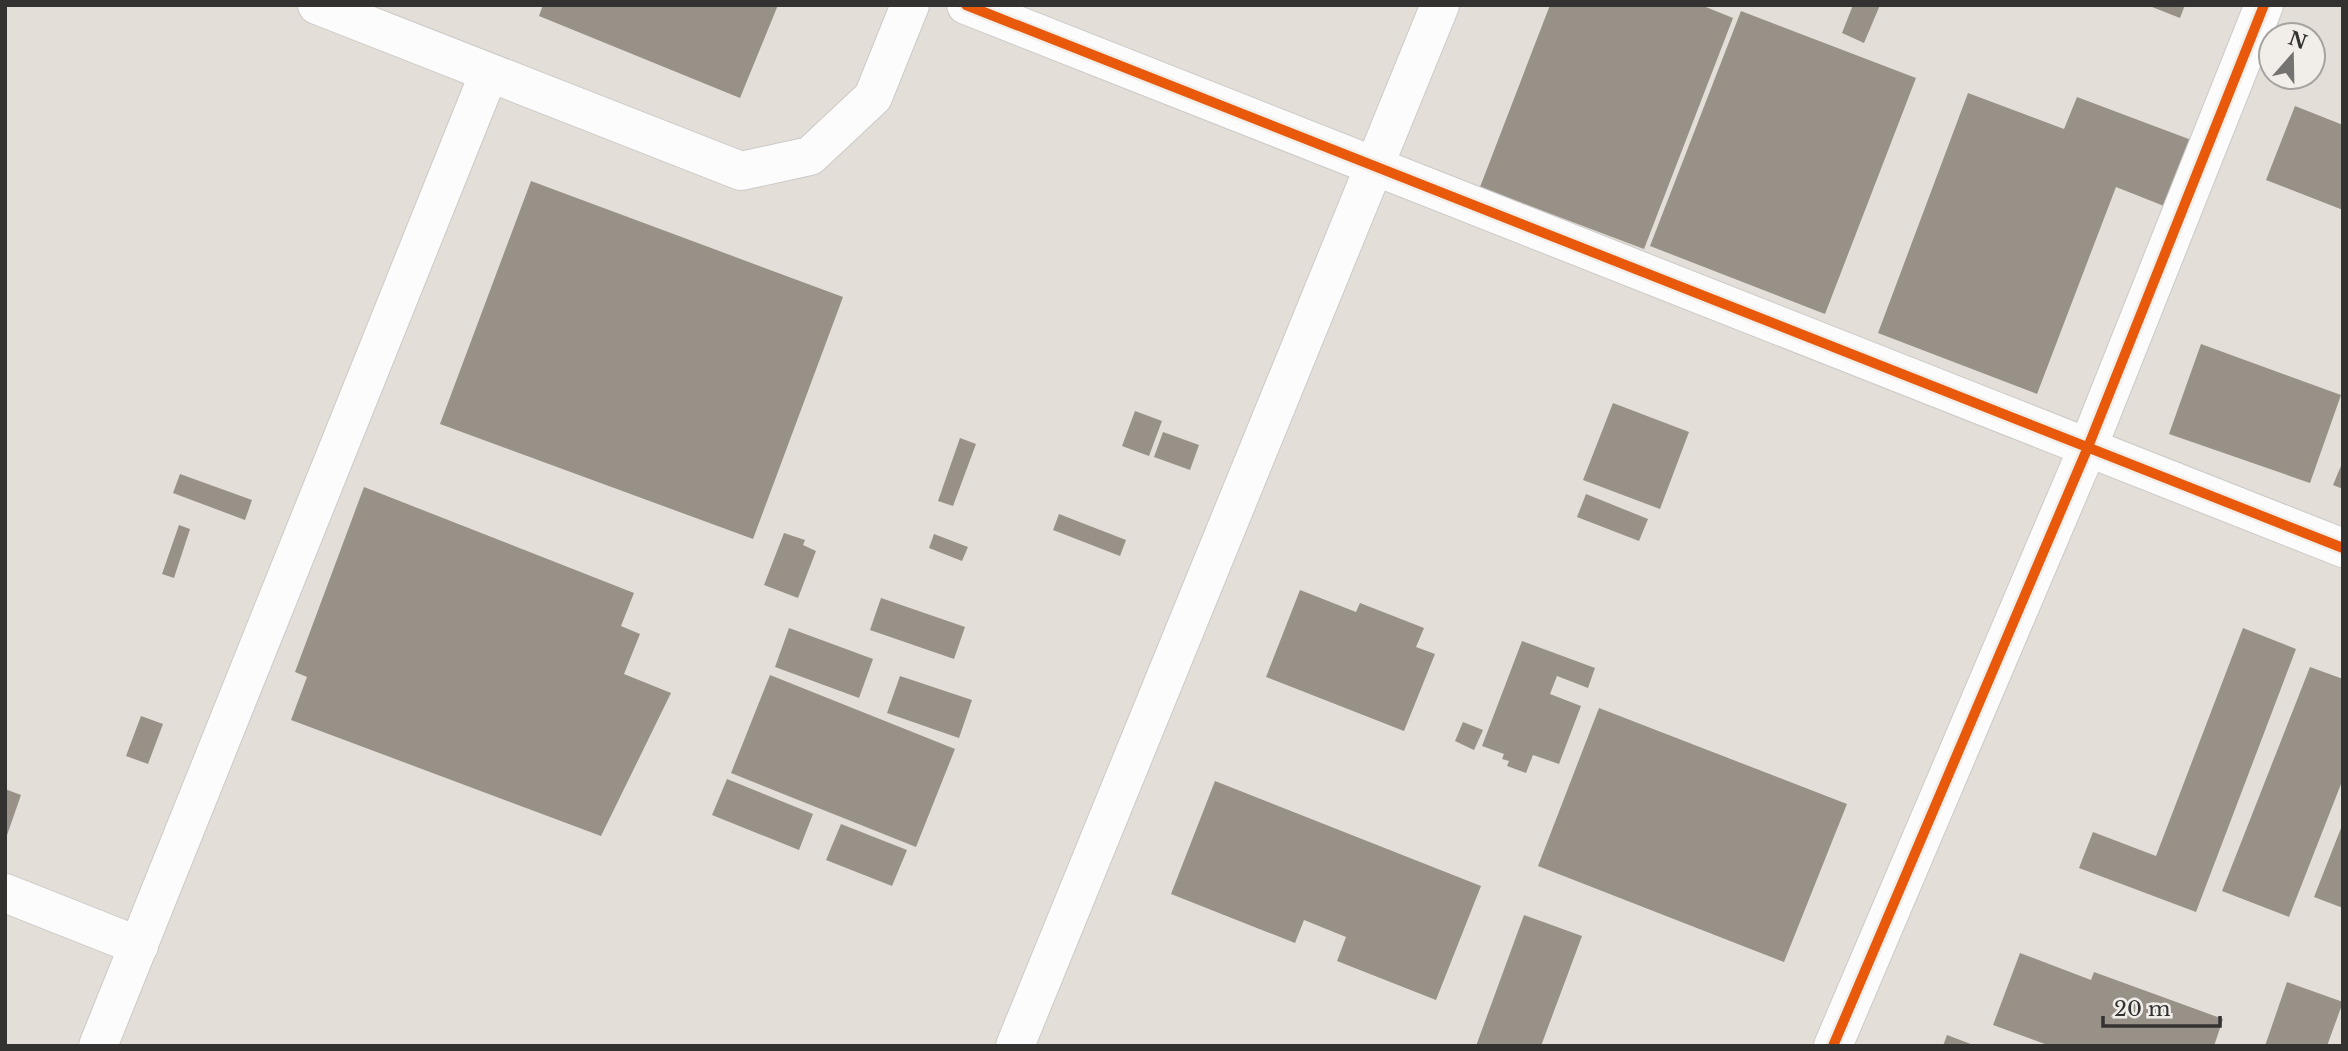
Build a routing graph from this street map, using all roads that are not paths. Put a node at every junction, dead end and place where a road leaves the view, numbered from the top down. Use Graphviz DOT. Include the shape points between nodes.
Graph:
graph roads {
  1 [pos="317,5"];
  2 [pos="910,5"];
  3 [pos="966,5"];
  4 [pos="1440,5"];
  5 [pos="2264,5"];
  6 [pos="489,73"];
  7 [pos="1373,166"];
  8 [pos="2088,447"];
  9 [pos="2343,548"];
  10 [pos="5,893"];
  11 [pos="139,946"];
  12 [pos="98,1046"];
  13 [pos="1015,1046"];
  14 [pos="1833,1046"];
  1 -- 6 [label="street"];
  2 -- 6 [label="street" via="873,97 810,156 741,171"];
  3 -- 7 [label="street"];
  4 -- 7 [label="street"];
  5 -- 8 [label="street"];
  6 -- 11 [label="street"];
  7 -- 8 [label="street"];
  7 -- 13 [label="street"];
  8 -- 9 [label="street"];
  8 -- 14 [label="street"];
  10 -- 11 [label="street"];
  11 -- 12 [label="street"];
}
